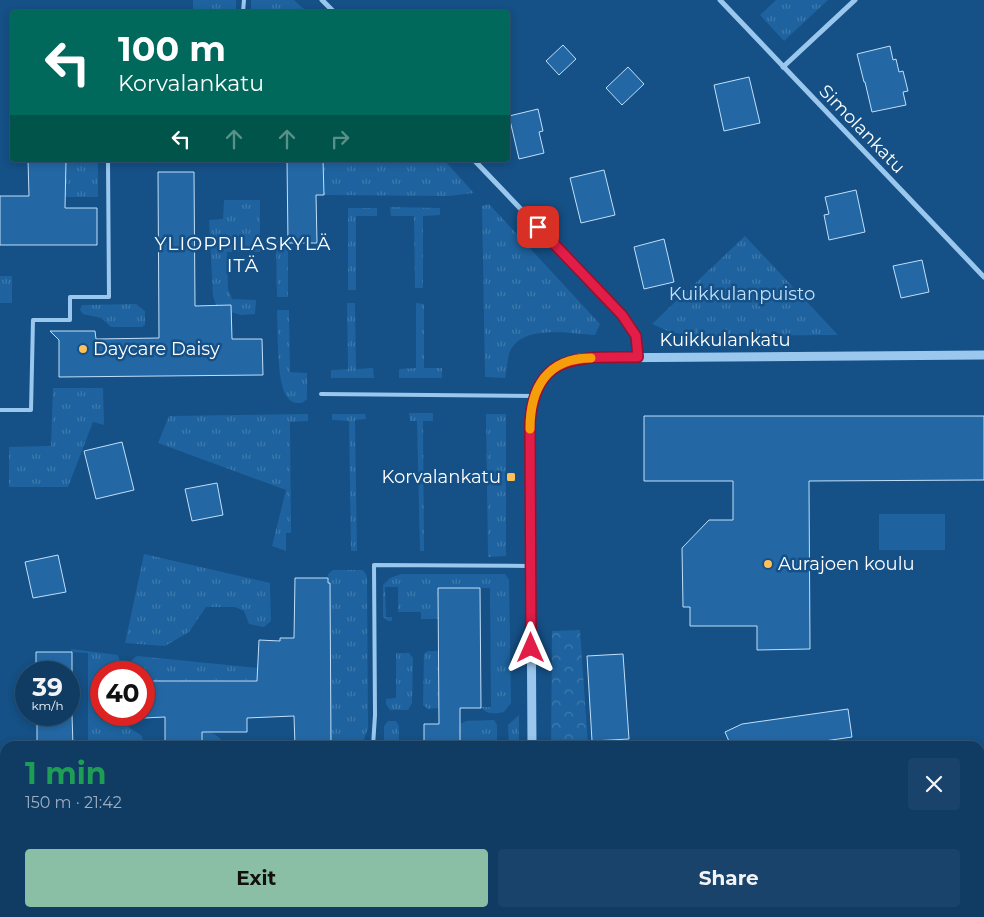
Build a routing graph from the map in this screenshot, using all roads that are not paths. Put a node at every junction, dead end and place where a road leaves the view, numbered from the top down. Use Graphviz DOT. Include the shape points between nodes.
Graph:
graph roads {
  1 [pos="322,0"];
  2 [pos="720,0"];
  3 [pos="855,0"];
  4 [pos="332,10"];
  5 [pos="783,67"];
  6 [pos="108,162"];
  7 [pos="476,162"];
  8 [pos="984,276"];
  9 [pos="984,355"];
  10 [pos="638,357"];
  11 [pos="321,394"];
  12 [pos="534,396"];
  13 [pos="0,410"];
  14 [pos="531,566"];
  15 [pos="373,741"];
  16 [pos="532,741"];
  1 -- 4 [label="street"];
  2 -- 5 [label="street, Simolankatu"];
  3 -- 5 [label="street"];
  5 -- 8 [label="street, Simolankatu"];
  6 -- 13 [label="lane" via="108,297 70,298 70,320 33,320 31,410"];
  7 -- 10 [label="street" via="622,315 636,336"];
  9 -- 10 [label="street, Kuikkulankatu"];
  10 -- 12 [label="street, Kuikkulankatu" via="579,358 564,362 548,373"];
  11 -- 12 [label="lane"];
  12 -- 14 [label="street, Kuikkulankatu" via="530,421"];
  14 -- 15 [label="lane" via="374,565"];
  14 -- 16 [label="street, Kuikkulankatu"];
}
